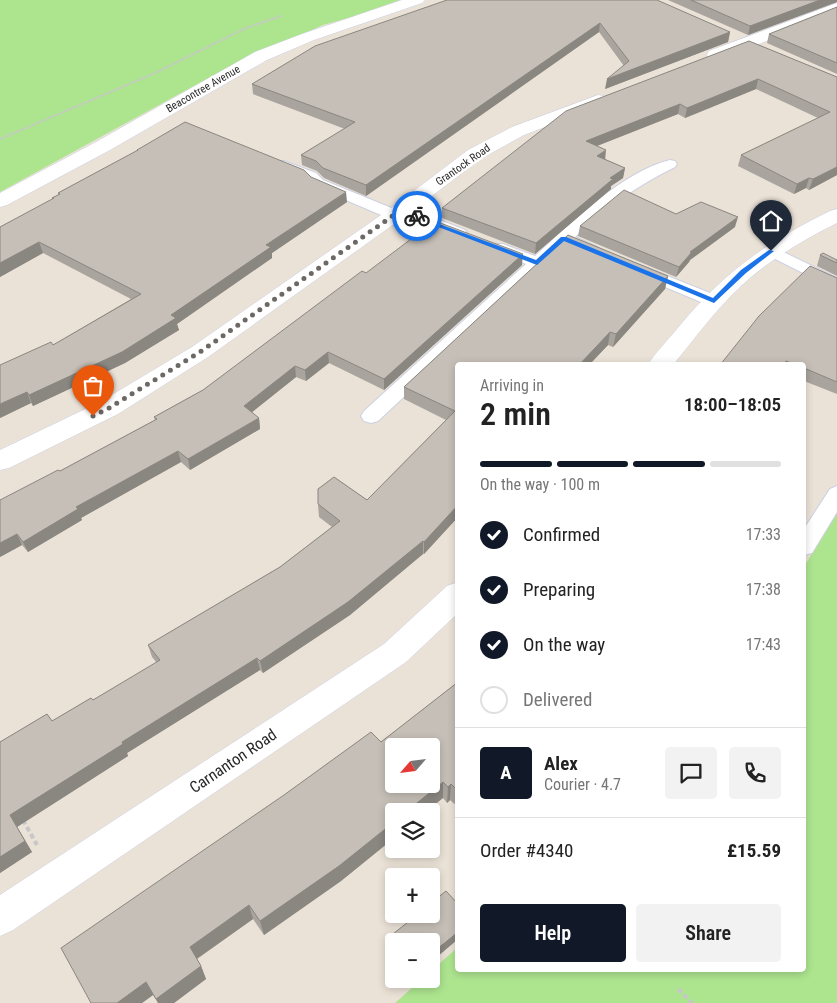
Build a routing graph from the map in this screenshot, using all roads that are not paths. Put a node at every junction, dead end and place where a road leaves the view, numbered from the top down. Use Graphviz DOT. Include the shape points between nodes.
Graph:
graph roads {
  1 [pos="417,0"];
  2 [pos="837,8"];
  3 [pos="693,63"];
  4 [pos="613,94"];
  5 [pos="271,160"];
  6 [pos="670,164"];
  7 [pos="0,201"];
  8 [pos="398,212"];
  9 [pos="837,215"];
  10 [pos="564,238"];
  11 [pos="771,251"];
  12 [pos="608,257"];
  13 [pos="537,263"];
  14 [pos="625,264"];
  15 [pos="837,285"];
  16 [pos="714,301"];
  17 [pos="663,362"];
  18 [pos="371,416"];
  19 [pos="0,461"];
  20 [pos="837,494"];
  21 [pos="806,544"];
  22 [pos="455,597"];
  23 [pos="0,917"];
  1 -- 7 [label="street, Beacontree Avenue" via="261,56"];
  2 -- 3 [label="street"];
  4 -- 8 [label="street, Grantock Road" via="518,131 475,154"];
  5 -- 8 [label="lane" via="311,176 318,183"];
  6 -- 10 [label="lane" via="625,187"];
  8 -- 13 [label="lane"];
  8 -- 19 [label="street, Grantock Road" via="200,352 109,408"];
  9 -- 11 [label="street"];
  10 -- 12 [label="lane"];
  10 -- 13 [label="lane"];
  11 -- 15 [label="lane"];
  11 -- 16 [label="street" via="744,271"];
  13 -- 18 [label="lane"];
  14 -- 16 [label="lane"];
  16 -- 17 [label="street"];
  20 -- 21 [label="lane"];
  22 -- 23 [label="street, Carnanton Road" via="395,653"];
}
